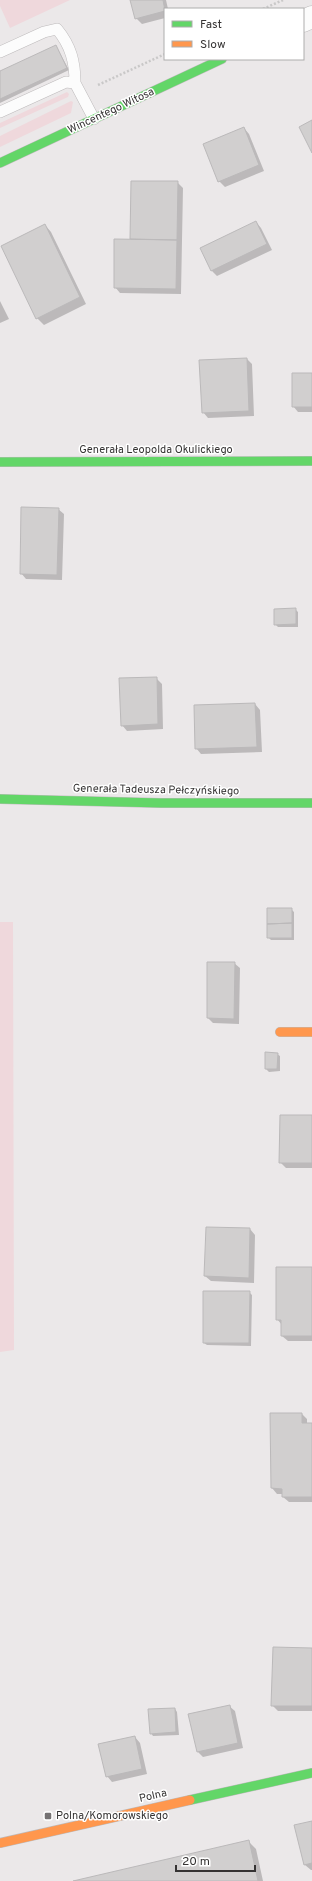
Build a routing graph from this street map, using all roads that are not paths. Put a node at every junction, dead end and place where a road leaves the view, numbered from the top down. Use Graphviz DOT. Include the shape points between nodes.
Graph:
graph roads {
  1 [pos="0,52"];
  2 [pos="220,60"];
  3 [pos="75,83"];
  4 [pos="0,112"];
  5 [pos="94,119"];
  6 [pos="0,163"];
  7 [pos="312,461"];
  8 [pos="0,462"];
  9 [pos="0,799"];
  10 [pos="312,803"];
  11 [pos="280,1032"];
  12 [pos="312,1032"];
  13 [pos="312,1773"];
  14 [pos="0,1843"];
  1 -- 3 [label="lane" via="44,32 57,30 71,51"];
  2 -- 5 [label="street, Wincentego Witosa"];
  3 -- 4 [label="lane" via="66,82"];
  3 -- 5 [label="lane"];
  5 -- 6 [label="street, Wincentego Witosa"];
  7 -- 8 [label="street, Generała Leopolda Okulickiego"];
  9 -- 10 [label="street, Generała Tadeusza Pełczyńskiego"];
  11 -- 12 [label="street"];
  13 -- 14 [label="street, Polna"];
}
